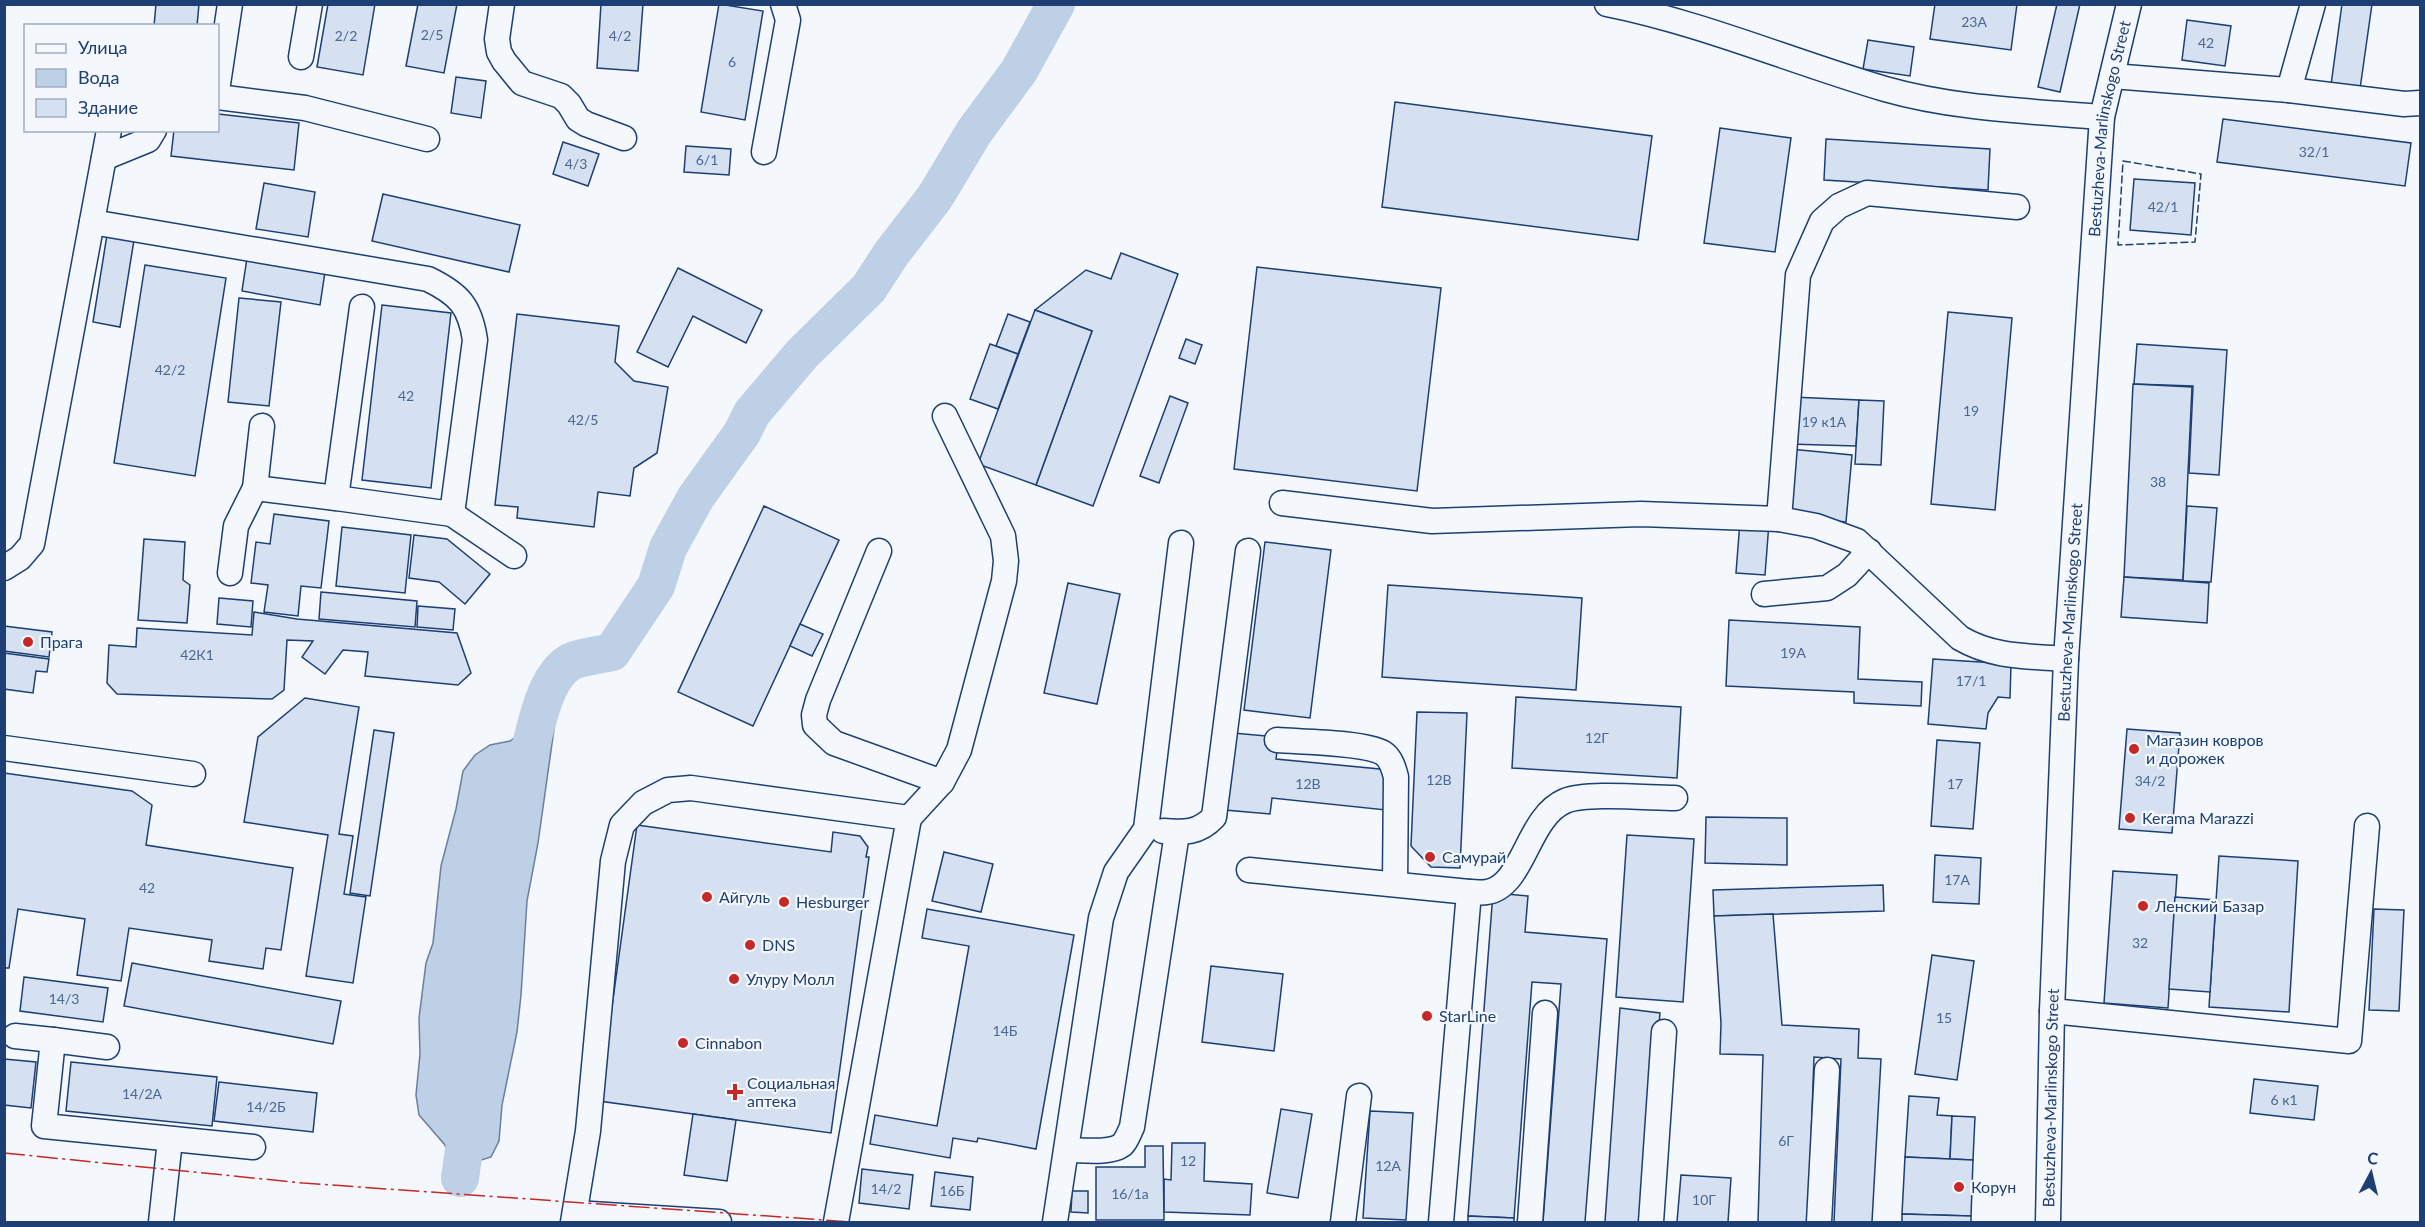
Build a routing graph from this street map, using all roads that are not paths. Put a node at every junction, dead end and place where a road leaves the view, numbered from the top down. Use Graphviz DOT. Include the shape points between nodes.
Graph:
graph roads {
  1 [pos="230,4"];
  2 [pos="310,4"];
  3 [pos="502,4"];
  4 [pos="783,4"];
  5 [pos="1607,4"];
  6 [pos="2129,4"];
  7 [pos="2313,4"];
  8 [pos="301,57"];
  9 [pos="2112,75"];
  10 [pos="219,77"];
  11 [pos="2289,90"];
  12 [pos="219,97"];
  13 [pos="2421,103"];
  14 [pos="2102,117"];
  15 [pos="109,132"];
  16 [pos="153,132"];
  17 [pos="624,138"];
  18 [pos="427,139"];
  19 [pos="764,152"];
  20 [pos="104,158"];
  21 [pos="2017,207"];
  22 [pos="92,222"];
  23 [pos="362,307"];
  24 [pos="945,416"];
  25 [pos="262,426"];
  26 [pos="255,488"];
  27 [pos="336,498"];
  28 [pos="1282,503"];
  29 [pos="452,514"];
  30 [pos="1779,519"];
  31 [pos="1181,543"];
  32 [pos="879,551"];
  33 [pos="1248,551"];
  34 [pos="1869,551"];
  35 [pos="514,556"];
  36 [pos="4,568"];
  37 [pos="230,573"];
  38 [pos="1764,594"];
  39 [pos="2066,659"];
  40 [pos="1277,740"];
  41 [pos="4,748"];
  42 [pos="193,774"];
  43 [pos="942,782"];
  44 [pos="1675,798"];
  45 [pos="909,818"];
  46 [pos="2367,826"];
  47 [pos="1146,829"];
  48 [pos="1177,833"];
  49 [pos="1249,870"];
  50 [pos="1395,884"];
  51 [pos="1469,892"];
  52 [pos="2052,1011"];
  53 [pos="1545,1013"];
  54 [pos="1664,1032"];
  55 [pos="15,1036"];
  56 [pos="53,1041"];
  57 [pos="107,1047"];
  58 [pos="1827,1070"];
  59 [pos="1359,1096"];
  60 [pos="170,1140"];
  61 [pos="253,1147"];
  62 [pos="1067,1150"];
  63 [pos="574,1218"];
  64 [pos="161,1222"];
  65 [pos="719,1222"];
  66 [pos="836,1222"];
  67 [pos="1055,1222"];
  68 [pos="1343,1222"];
  69 [pos="1441,1222"];
  70 [pos="1530,1222"];
  71 [pos="1651,1222"];
  72 [pos="1819,1222"];
  73 [pos="2048,1222"];
  1 -- 10 [label="street"];
  2 -- 8 [label="street"];
  3 -- 17 [label="street" via="499,52 522,83 561,96 578,119"];
  4 -- 19 [label="street" via="789,20"];
  5 -- 14 [label="street" via="1937,101"];
  6 -- 9 [label="street, Bestuzheva-Marlinskogo Street"];
  7 -- 11 [label="street"];
  9 -- 11 [label="street"];
  9 -- 14 [label="street, Bestuzheva-Marlinskogo Street"];
  11 -- 13 [label="street"];
  12 -- 18 [label="street" via="305,108"];
  14 -- 39 [label="street, Bestuzheva-Marlinskogo Street"];
  15 -- 20 [label="street"];
  16 -- 20 [label="street" via="148,140"];
  20 -- 22 [label="street"];
  21 -- 30 [label="street" via="1867,193 1839,206 1822,221 1798,275"];
  22 -- 29 [label="street" via="428,279 447,288 460,299 472,320 475,340"];
  22 -- 36 [label="street" via="32,544"];
  23 -- 27 [label="street"];
  24 -- 43 [label="street" via="1003,536 1006,561 959,750"];
  25 -- 26 [label="street"];
  26 -- 27 [label="street"];
  26 -- 37 [label="street" via="236,526"];
  27 -- 29 [label="street"];
  28 -- 30 [label="street" via="1432,520 1641,514"];
  29 -- 35 [label="street"];
  30 -- 34 [label="street" via="1837,533"];
  31 -- 47 [label="street"];
  32 -- 43 [label="street" via="818,700 815,725 834,743"];
  33 -- 48 [label="street" via="1214,817 1195,832"];
  34 -- 38 [label="street" via="1847,575 1827,588"];
  34 -- 39 [label="street" via="1960,638 1979,649 2001,655"];
  39 -- 52 [label="street, Bestuzheva-Marlinskogo Street"];
  40 -- 50 [label="street" via="1366,747 1384,754 1396,777"];
  41 -- 42 [label="street"];
  43 -- 45 [label="street"];
  44 -- 51 [label="street" via="1580,797 1564,801 1537,826 1509,878 1499,888"];
  45 -- 63 [label="street" via="691,788 668,790 643,803 622,825 613,861 588,1131"];
  45 -- 66 [label="street"];
  46 -- 52 [label="street" via="2349,1041"];
  47 -- 48 [label="street"];
  47 -- 62 [label="street" via="1116,872 1101,918"];
  48 -- 62 [label="street" via="1132,1127 1120,1147"];
  49 -- 50 [label="street"];
  50 -- 51 [label="street"];
  51 -- 69 [label="street"];
  52 -- 73 [label="street, Bestuzheva-Marlinskogo Street"];
  53 -- 70 [label="street"];
  54 -- 71 [label="street"];
  55 -- 56 [label="street"];
  56 -- 57 [label="street"];
  56 -- 60 [label="street" via="44,1126"];
  58 -- 72 [label="street"];
  59 -- 68 [label="street"];
  60 -- 61 [label="street"];
  60 -- 64 [label="street"];
  62 -- 67 [label="street"];
  63 -- 65 [label="street"];
}
